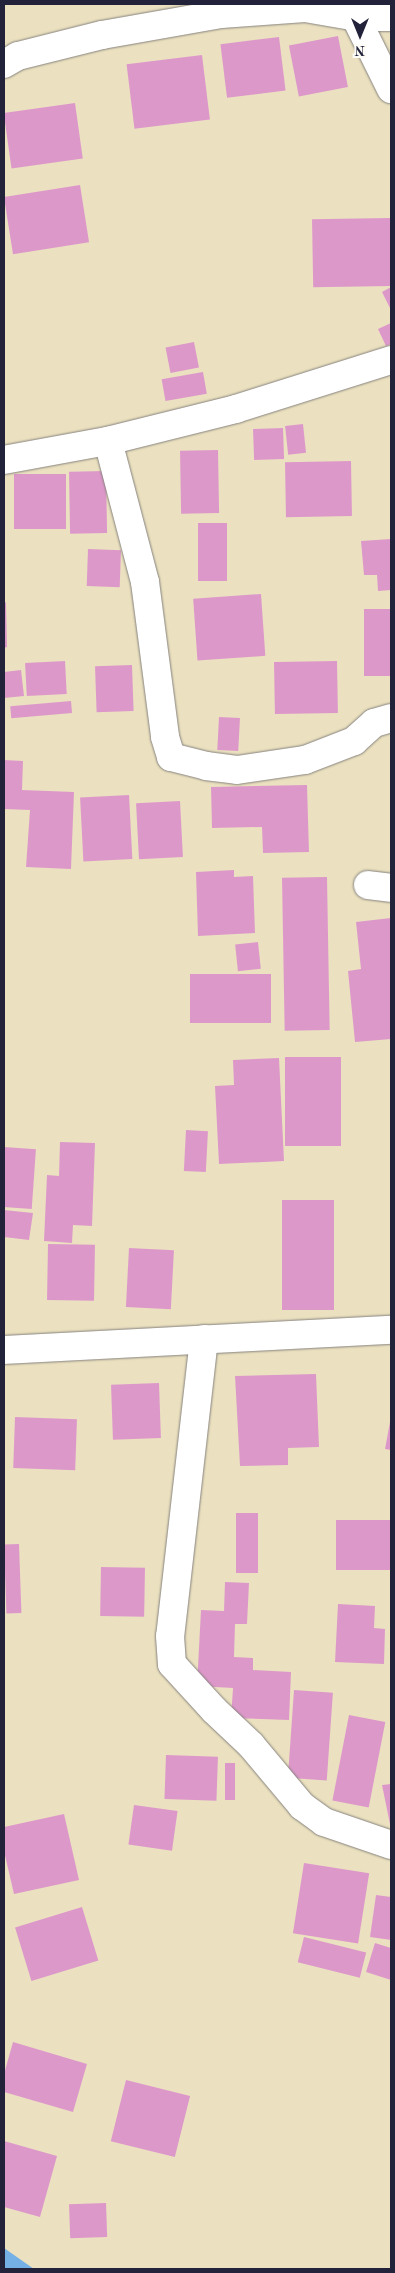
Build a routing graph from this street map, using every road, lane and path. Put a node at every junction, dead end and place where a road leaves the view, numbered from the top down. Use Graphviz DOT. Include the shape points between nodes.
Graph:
graph roads {
  1 [pos="353,10"];
  2 [pos="391,16"];
  3 [pos="4,64"];
  4 [pos="391,89"];
  5 [pos="391,360"];
  6 [pos="108,442"];
  7 [pos="4,460"];
  8 [pos="391,718"];
  9 [pos="391,1330"];
  10 [pos="204,1338"];
  11 [pos="4,1350"];
  12 [pos="391,1845"];
  1 -- 2 [label="street"];
  1 -- 3 [label="street" via="305,8 221,14 102,35 18,56"];
  1 -- 4 [label="street"];
  5 -- 6 [label="street" via="236,409"];
  6 -- 7 [label="street"];
  6 -- 8 [label="street" via="146,582 165,737 171,757 237,770 305,760 354,741 374,723"];
  9 -- 10 [label="street"];
  10 -- 11 [label="street"];
  10 -- 12 [label="street" via="170,1636 172,1664 251,1745 302,1806 324,1822"];
}
